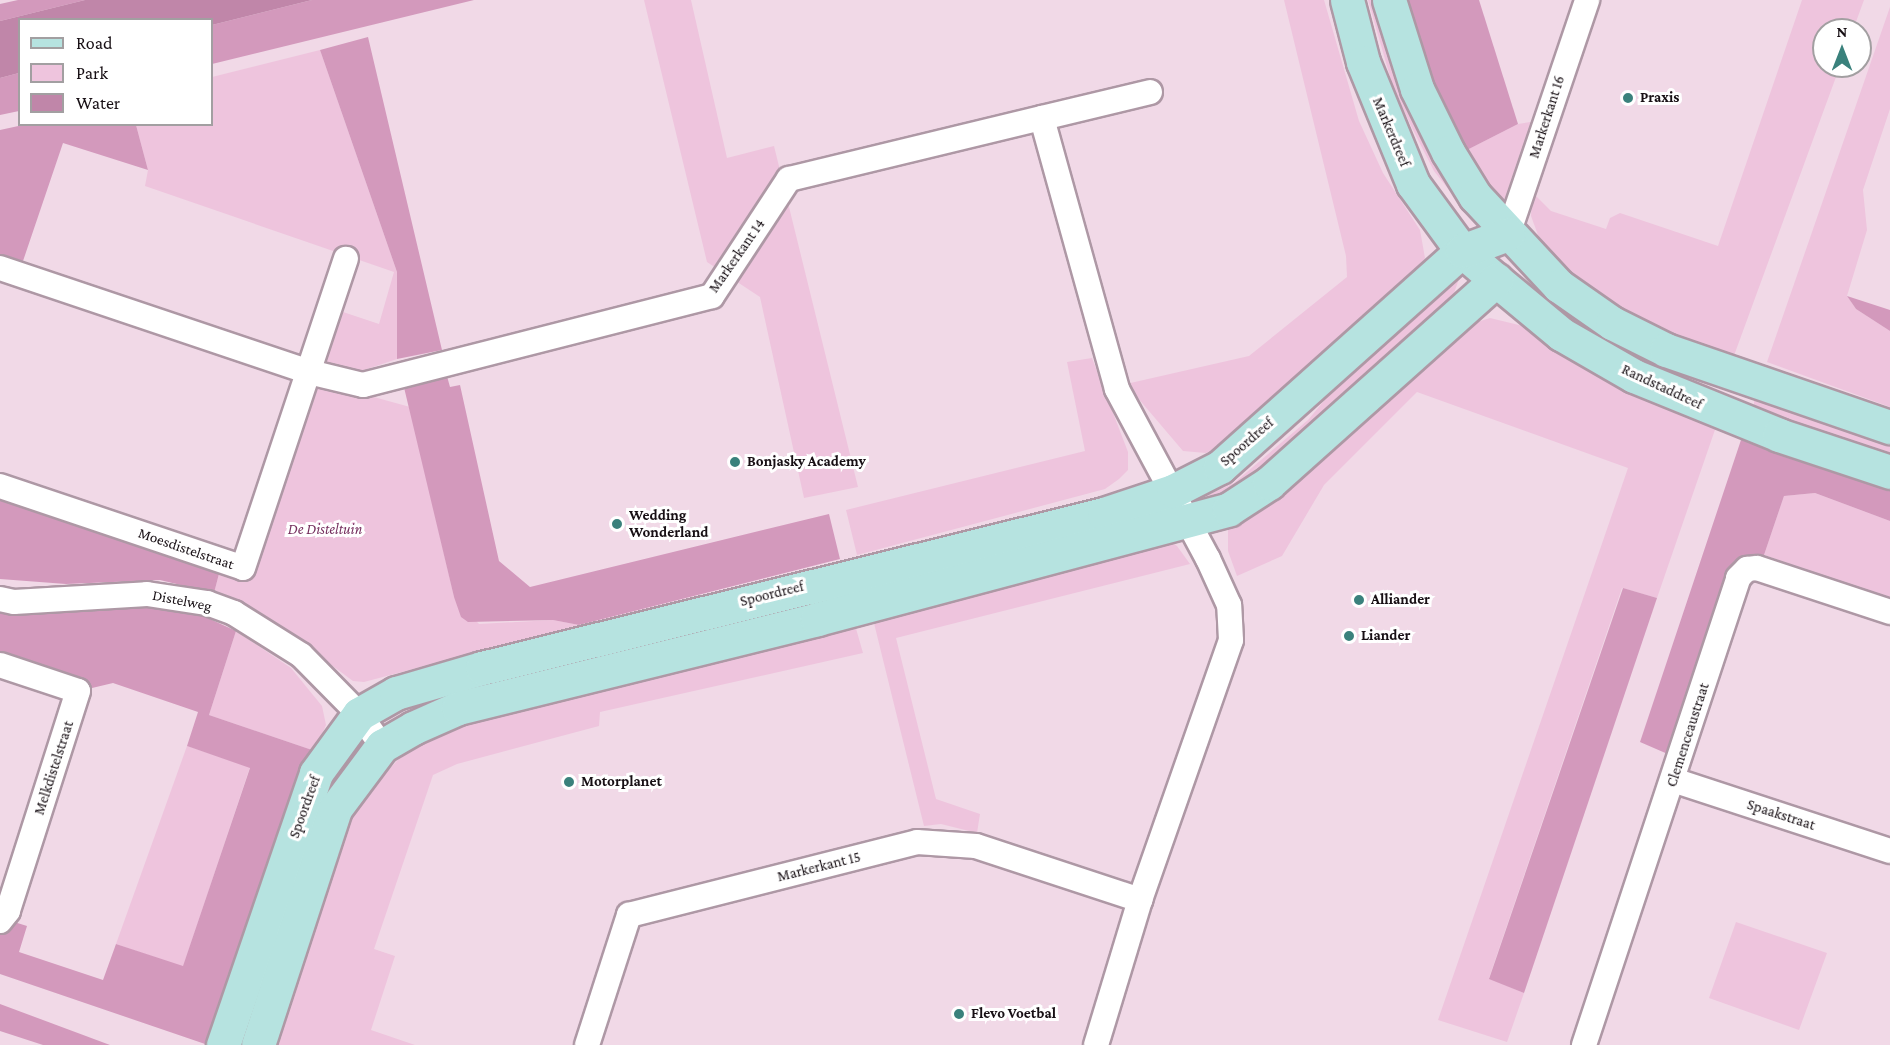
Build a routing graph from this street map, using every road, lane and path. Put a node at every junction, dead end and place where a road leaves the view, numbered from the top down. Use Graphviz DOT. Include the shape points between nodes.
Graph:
graph roads {
  1 [pos="1347,0"];
  2 [pos="1389,0"];
  3 [pos="1587,0"];
  4 [pos="1150,92"];
  5 [pos="1042,118"];
  6 [pos="1508,234"];
  7 [pos="1462,251"];
  8 [pos="346,259"];
  9 [pos="0,268"];
  10 [pos="1496,280"];
  11 [pos="309,372"];
  12 [pos="1890,427"];
  13 [pos="1890,472"];
  14 [pos="0,486"];
  15 [pos="1173,491"];
  16 [pos="1188,521"];
  17 [pos="0,598"];
  18 [pos="1890,612"];
  19 [pos="0,664"];
  20 [pos="359,714"];
  21 [pos="382,747"];
  22 [pos="1673,780"];
  23 [pos="1890,851"];
  24 [pos="1140,900"];
  25 [pos="0,921"];
  26 [pos="223,1045"];
  27 [pos="258,1045"];
  28 [pos="587,1045"];
  29 [pos="1096,1045"];
  30 [pos="1584,1045"];
  1 -- 7 [label="main road, Markerdreef" via="1390,137 1413,184"];
  2 -- 6 [label="main road" via="1431,120 1475,196"];
  3 -- 6 [label="street, Markerkant 16"];
  4 -- 5 [label="street, Markerkant 14"];
  5 -- 11 [label="street, Markerkant 14" via="789,179 712,296 363,385"];
  5 -- 15 [label="street" via="1117,389"];
  6 -- 7 [label="main road"];
  6 -- 10 [label="main road"];
  6 -- 12 [label="main road" via="1559,286 1630,332 1666,350"];
  7 -- 10 [label="main road, Randstaddreef"];
  7 -- 15 [label="main road, Spoordreef" via="1220,467"];
  8 -- 11 [label="street, Moesdistelstraat"];
  9 -- 11 [label="street"];
  10 -- 13 [label="main road, Randstaddreef" via="1561,334 1634,376 1779,435"];
  10 -- 16 [label="main road, Spoordreef" via="1269,483 1229,509"];
  11 -- 14 [label="street, Moesdistelstraat" via="243,568"];
  15 -- 16 [label="street"];
  15 -- 20 [label="main road, Spoordreef" via="1104,514 810,584 421,685"];
  16 -- 21 [label="main road, Spoordreef" via="458,708"];
  16 -- 24 [label="street" via="1229,605 1231,640"];
  17 -- 20 [label="street, Distelweg" via="14,602 147,594 207,603 234,613 301,655"];
  18 -- 22 [label="street, Clemenceaustraat" via="1747,569 1738,579"];
  19 -- 25 [label="street, Melkdistelstraat" via="78,691 8,911"];
  20 -- 21 [label="street, Distelweg"];
  20 -- 26 [label="main road, Spoordreef" via="316,773"];
  21 -- 27 [label="main road, Spoordreef" via="335,809"];
  22 -- 23 [label="street, Spaakstraat"];
  22 -- 30 [label="street, Clemenceaustraat"];
  24 -- 28 [label="street, Markerkant 15" via="976,846 916,842 629,915"];
  24 -- 29 [label="street"];
}
